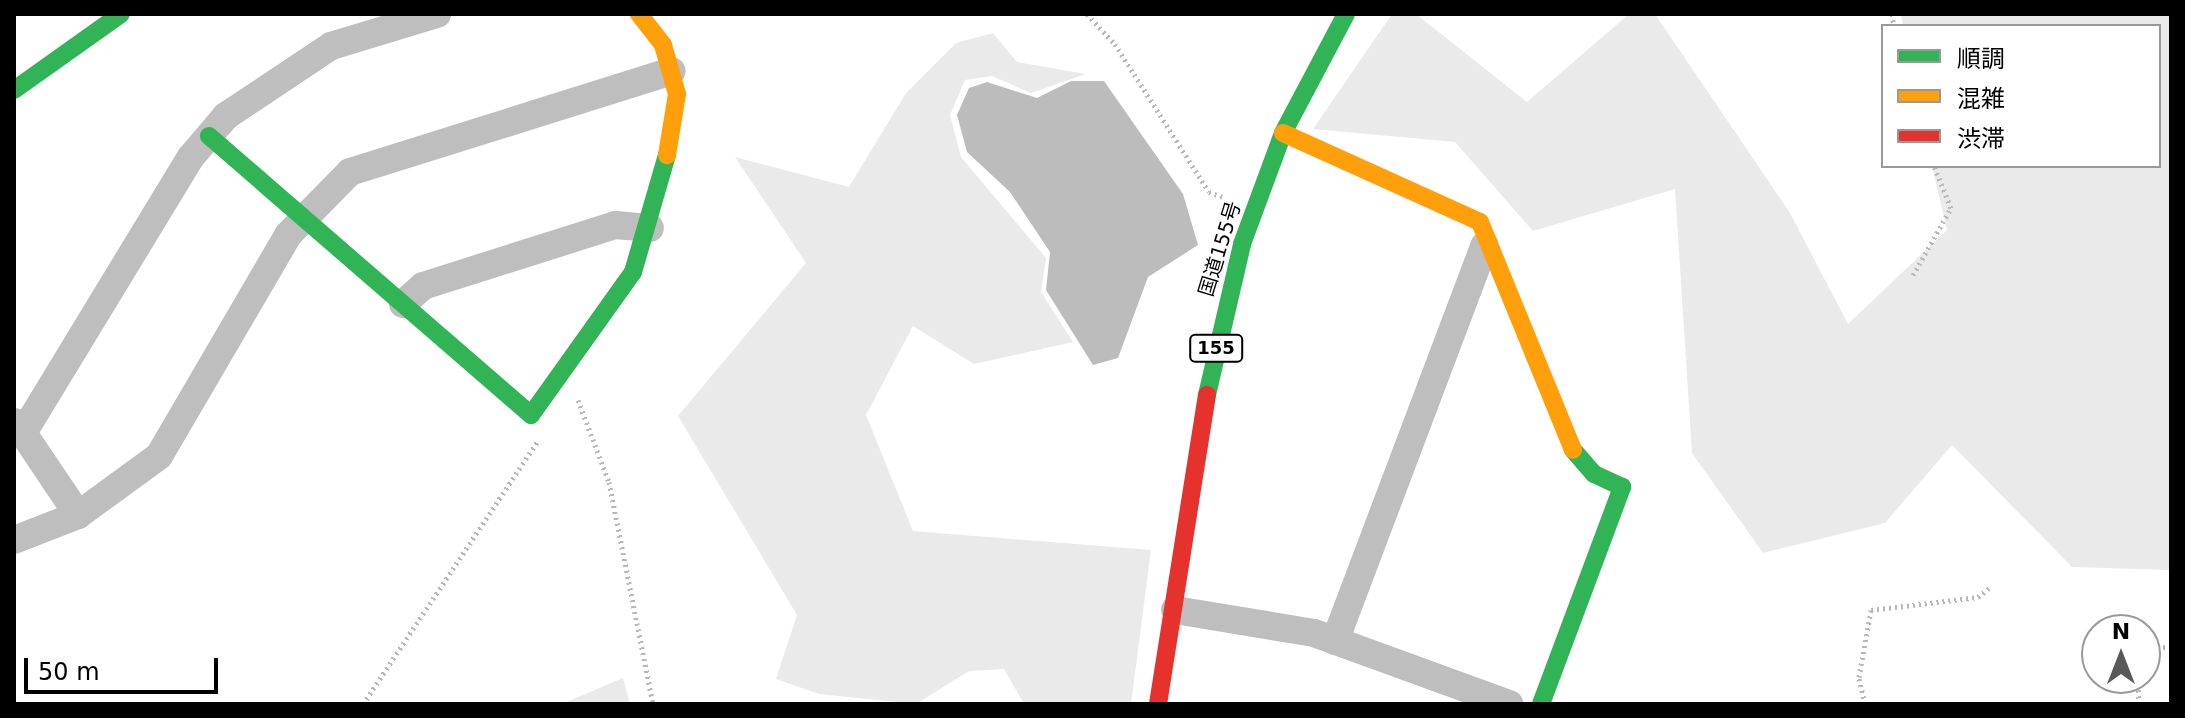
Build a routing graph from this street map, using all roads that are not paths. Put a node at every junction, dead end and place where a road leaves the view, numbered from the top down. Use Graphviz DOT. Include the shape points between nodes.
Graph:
graph roads {
  1 [pos="121,14"];
  2 [pos="437,14"];
  3 [pos="639,14"];
  4 [pos="1346,14"];
  5 [pos="672,71"];
  6 [pos="14,90"];
  7 [pos="1283,133"];
  8 [pos="209,136"];
  9 [pos="304,215"];
  10 [pos="650,228"];
  11 [pos="1485,245"];
  12 [pos="403,304"];
  13 [pos="19,428"];
  14 [pos="78,515"];
  15 [pos="14,540"];
  16 [pos="1175,610"];
  17 [pos="1335,641"];
  18 [pos="1158,704"];
  19 [pos="1509,704"];
  20 [pos="1541,704"];
  1 -- 6 [label="main road"];
  2 -- 8 [label="street" via="331,46 226,116"];
  3 -- 5 [label="main road"];
  4 -- 7 [label="main road, 国道155号 / 155"];
  5 -- 9 [label="street" via="350,172"];
  5 -- 10 [label="main road" via="676,126"];
  7 -- 11 [label="main road" via="1480,222"];
  7 -- 16 [label="main road, 国道155号 / 155" via="1254,209 1204,407"];
  8 -- 9 [label="main road"];
  8 -- 13 [label="street"];
  9 -- 12 [label="main road"];
  9 -- 14 [label="street" via="159,456"];
  10 -- 12 [label="street" via="615,225 423,286"];
  10 -- 12 [label="main road" via="633,272 531,415"];
  11 -- 17 [label="street"];
  11 -- 20 [label="main road" via="1570,447 1594,474 1622,487"];
  13 -- 14 [label="street"];
  14 -- 15 [label="street"];
  16 -- 17 [label="street"];
  16 -- 18 [label="main road, 国道155号 / 155"];
  17 -- 19 [label="street"];
}
